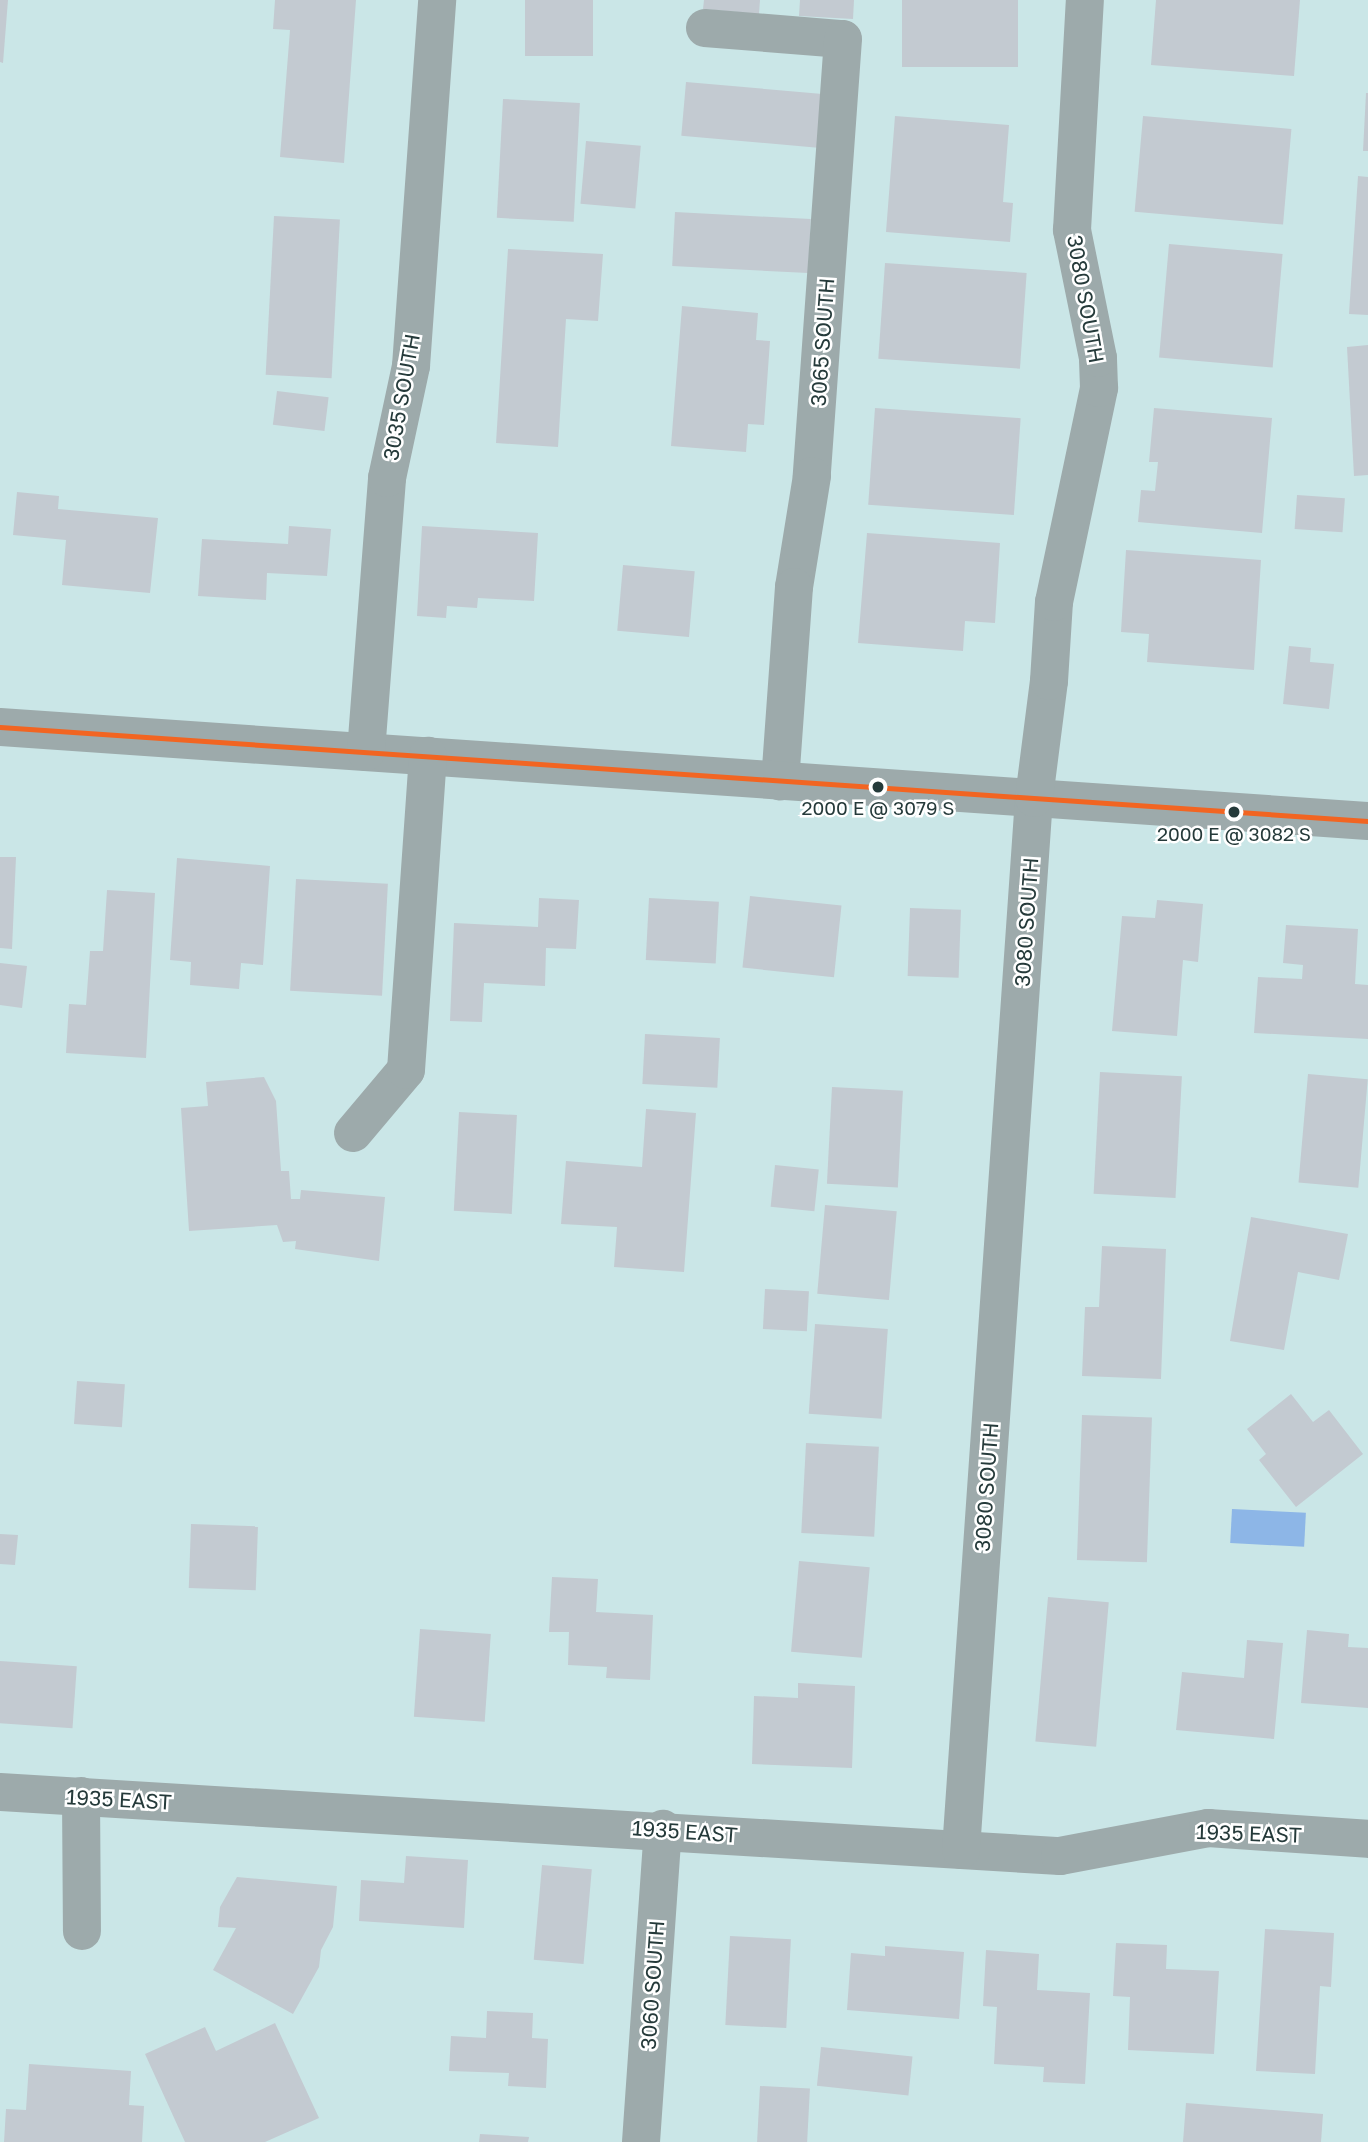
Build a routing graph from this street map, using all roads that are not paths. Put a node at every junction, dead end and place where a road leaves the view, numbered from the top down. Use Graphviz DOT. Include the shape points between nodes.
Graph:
graph roads {
  1 [pos="437,0"];
  2 [pos="1085,0"];
  3 [pos="705,28"];
  4 [pos="0,727"];
  5 [pos="366,752"];
  6 [pos="428,757"];
  7 [pos="780,780"];
  8 [pos="1034,798"];
  9 [pos="1368,821"];
  10 [pos="354,1133"];
  11 [pos="0,1792"];
  12 [pos="81,1796"];
  13 [pos="663,1829"];
  14 [pos="1368,1839"];
  15 [pos="961,1850"];
  16 [pos="82,1931"];
  17 [pos="641,2142"];
  1 -- 5 [label="street, 3035 SOUTH" via="411,366 387,478"];
  2 -- 8 [label="street, 3080 SOUTH" via="1072,230 1098,358 1099,388 1054,602"];
  3 -- 7 [label="street, 3065 SOUTH" via="843,40 812,476 794,587"];
  4 -- 5 [label="street"];
  5 -- 6 [label="street"];
  6 -- 7 [label="street"];
  6 -- 10 [label="street" via="406,1070"];
  7 -- 8 [label="street"];
  8 -- 9 [label="street"];
  8 -- 15 [label="street, 3080 SOUTH"];
  11 -- 12 [label="street, 1935 EAST"];
  12 -- 13 [label="street, 1935 EAST"];
  12 -- 16 [label="street"];
  13 -- 15 [label="street, 1935 EAST"];
  13 -- 17 [label="street, 3060 SOUTH"];
  14 -- 15 [label="street, 1935 EAST" via="1208,1828 1060,1856"];
}
